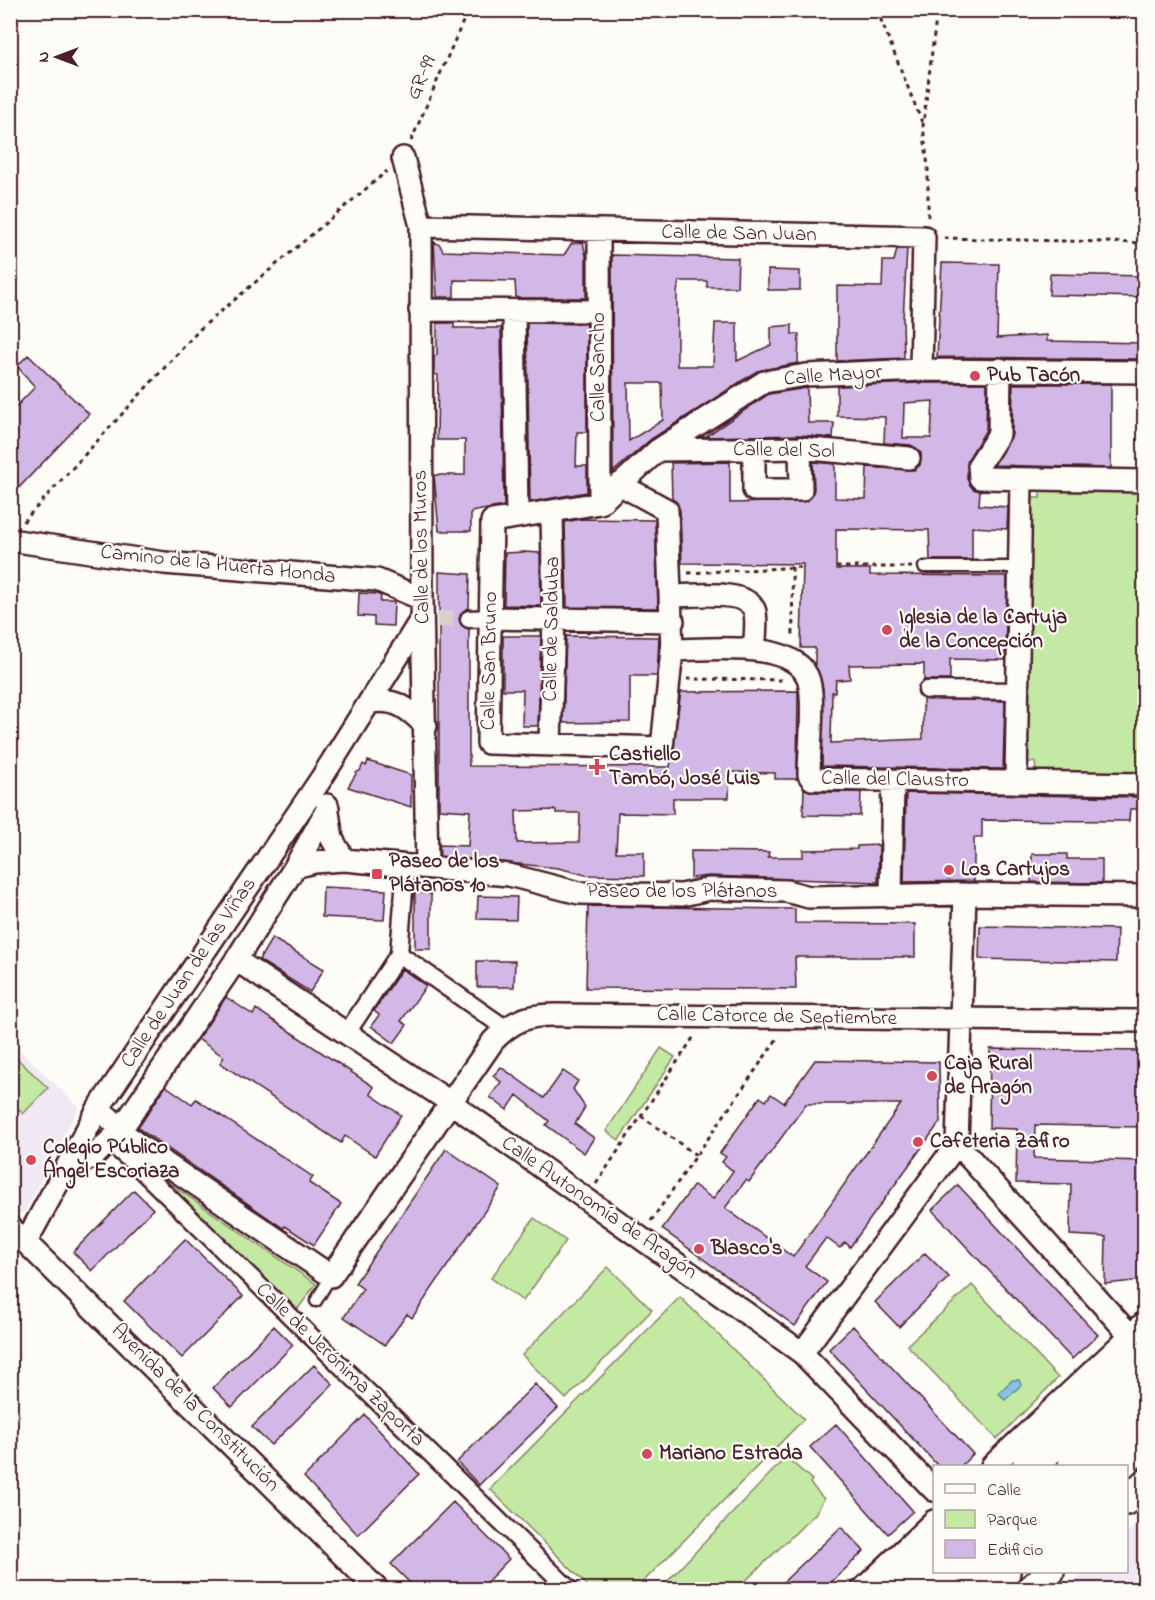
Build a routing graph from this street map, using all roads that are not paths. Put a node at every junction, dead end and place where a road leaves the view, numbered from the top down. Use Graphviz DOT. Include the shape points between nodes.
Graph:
graph roads {
  1 [pos="403,158"];
  2 [pos="421,226"];
  3 [pos="599,231"];
  4 [pos="420,310"];
  5 [pos="599,310"];
  6 [pos="514,311"];
  7 [pos="1000,369"];
  8 [pos="921,370"];
  9 [pos="1144,372"];
  10 [pos="800,448"];
  11 [pos="658,450"];
  12 [pos="754,450"];
  13 [pos="909,458"];
  14 [pos="1021,479"];
  15 [pos="1144,482"];
  16 [pos="619,484"];
  17 [pos="600,504"];
  18 [pos="552,513"];
  19 [pos="517,516"];
  20 [pos="14,533"];
  21 [pos="924,567"];
  22 [pos="1019,567"];
  23 [pos="672,596"];
  24 [pos="427,612"];
  25 [pos="480,619"];
  26 [pos="554,619"];
  27 [pos="673,621"];
  28 [pos="672,650"];
  29 [pos="754,650"];
  30 [pos="927,690"];
  31 [pos="1016,691"];
  32 [pos="371,702"];
  33 [pos="426,726"];
  34 [pos="550,744"];
  35 [pos="321,779"];
  36 [pos="893,781"];
  37 [pos="1016,782"];
  38 [pos="1144,784"];
  39 [pos="328,808"];
  40 [pos="345,860"];
  41 [pos="416,866"];
  42 [pos="295,867"];
  43 [pos="964,894"];
  44 [pos="891,895"];
  45 [pos="1144,896"];
  46 [pos="399,954"];
  47 [pos="236,960"];
  48 [pos="962,1019"];
  49 [pos="1144,1022"];
  50 [pos="506,1028"];
  51 [pos="346,1034"];
  52 [pos="450,1102"];
  53 [pos="98,1109"];
  54 [pos="115,1136"];
  55 [pos="957,1144"];
  56 [pos="66,1172"];
  57 [pos="10,1227"];
  58 [pos="26,1242"];
  59 [pos="331,1276"];
  60 [pos="316,1301"];
  61 [pos="1140,1339"];
  62 [pos="802,1353"];
  63 [pos="1144,1403"];
  64 [pos="1144,1440"];
  65 [pos="994,1465"];
  66 [pos="1031,1465"];
  67 [pos="1077,1465"];
  68 [pos="1118,1465"];
  69 [pos="1144,1484"];
  70 [pos="933,1489"];
  71 [pos="1128,1499"];
  72 [pos="933,1522"];
  73 [pos="933,1555"];
  74 [pos="959,1573"];
  75 [pos="1002,1573"];
  76 [pos="1049,1573"];
  77 [pos="378,1590"];
  78 [pos="570,1590"];
  79 [pos="862,1590"];
  80 [pos="896,1590"];
  81 [pos="940,1590"];
  82 [pos="984,1590"];
  83 [pos="1030,1590"];
  1 -- 2 [label="street, Calle de los Muros"];
  2 -- 3 [label="street, Calle de San Juan"];
  2 -- 4 [label="street, Calle de los Muros"];
  3 -- 5 [label="street, Calle Sancho"];
  3 -- 8 [label="street, Calle de San Juan" via="924,237"];
  4 -- 6 [label="street"];
  4 -- 24 [label="street, Calle de los Muros"];
  5 -- 6 [label="street"];
  5 -- 17 [label="street, Calle Sancho"];
  6 -- 19 [label="street"];
  7 -- 8 [label="street, Calle Mayor"];
  7 -- 9 [label="street, Calle Mayor"];
  7 -- 14 [label="street" via="999,434 979,465 980,477"];
  8 -- 11 [label="street, Calle Mayor" via="806,375 764,382"];
  10 -- 12 [label="street, Calle del Sol"];
  10 -- 12 [label="street" via="801,490 754,490"];
  10 -- 13 [label="street, Calle del Sol"];
  11 -- 12 [label="street, Calle del Sol"];
  11 -- 16 [label="street, Calle Mayor"];
  14 -- 15 [label="street"];
  14 -- 22 [label="street"];
  16 -- 17 [label="street, Calle Mayor"];
  16 -- 23 [label="street" via="667,510"];
  17 -- 18 [label="street"];
  18 -- 19 [label="street"];
  18 -- 26 [label="street, Calle de Salduba"];
  19 -- 25 [label="street, Calle San Bruno" via="492,521"];
  20 -- 24 [label="street, Camino de la Huerta Honda" via="164,563 377,580"];
  21 -- 22 [label="lane"];
  22 -- 31 [label="street"];
  23 -- 27 [label="street"];
  23 -- 29 [label="street" via="734,596 747,601 755,612"];
  24 -- 32 [label="street, Calle de Juan de las Viñas"];
  24 -- 33 [label="street, Calle de los Muros"];
  25 -- 26 [label="street"];
  25 -- 34 [label="street, Calle San Bruno" via="488,744"];
  26 -- 27 [label="street"];
  26 -- 34 [label="street, Calle de Salduba"];
  27 -- 28 [label="street"];
  28 -- 29 [label="street"];
  28 -- 34 [label="street, Calle San Bruno" via="662,748"];
  29 -- 36 [label="street, Calle del Claustro" via="786,657 806,673 810,687 812,779"];
  30 -- 31 [label="street"];
  31 -- 37 [label="street"];
  32 -- 33 [label="street" via="383,700 406,707"];
  32 -- 35 [label="street, Calle de Juan de las Viñas"];
  33 -- 41 [label="street, Calle de los Muros"];
  35 -- 39 [label="street"];
  35 -- 53 [label="street, Calle de Juan de las Viñas"];
  36 -- 37 [label="street, Calle del Claustro"];
  36 -- 44 [label="street"];
  37 -- 38 [label="street, Calle del Claustro"];
  39 -- 40 [label="street" via="332,839"];
  39 -- 42 [label="street, Calle de Juan de las Viñas"];
  40 -- 41 [label="street, Paseo de los Plátanos"];
  40 -- 42 [label="street, Paseo de los Plátanos"];
  41 -- 44 [label="street, Paseo de los Plátanos" via="509,875 591,894 682,895 709,889 786,891 809,897"];
  41 -- 46 [label="street"];
  42 -- 47 [label="street, Calle de Juan de las Viñas"];
  43 -- 44 [label="street, Paseo de los Plátanos"];
  43 -- 45 [label="street, Paseo de los Plátanos"];
  43 -- 48 [label="street"];
  46 -- 50 [label="street"];
  46 -- 51 [label="street"];
  47 -- 51 [label="street, Calle Autonomía de Aragón"];
  47 -- 54 [label="street, Calle de Juan de las Viñas"];
  48 -- 49 [label="street, Calle Catorce de Septiembre"];
  48 -- 50 [label="street, Calle Catorce de Septiembre" via="534,1015"];
  48 -- 55 [label="street"];
  50 -- 52 [label="street, Calle Catorce de Septiembre"];
  51 -- 52 [label="street, Calle Autonomía de Aragón"];
  52 -- 59 [label="street, Calle Catorce de Septiembre"];
  52 -- 62 [label="street, Calle Autonomía de Aragón"];
  53 -- 54 [label="street, Calle de Jerónima Zaporta" via="109,1116"];
  53 -- 56 [label="street, Calle de Juan de las Viñas"];
  54 -- 56 [label="street, Calle de Juan de las Viñas"];
  54 -- 59 [label="street, Calle de Jerónima Zaporta"];
  54 -- 78 [label="street, Calle de Jerónima Zaporta" via="137,1166"];
  55 -- 61 [label="street"];
  55 -- 62 [label="street"];
  56 -- 58 [label="street, Calle de Juan de las Viñas"];
  57 -- 58 [label="street, Avenida de la Constitución"];
  58 -- 77 [label="street, Avenida de la Constitución"];
  59 -- 60 [label="lane"];
  61 -- 65 [label="street"];
  61 -- 66 [label="highway"];
  62 -- 70 [label="street, Calle Autonomía de Aragón"];
  63 -- 67 [label="highway"];
  64 -- 68 [label="highway"];
  69 -- 71 [label="street"];
  72 -- 79 [label="street"];
  73 -- 80 [label="highway"];
  74 -- 81 [label="highway"];
  75 -- 82 [label="highway"];
  76 -- 83 [label="street"];
}
